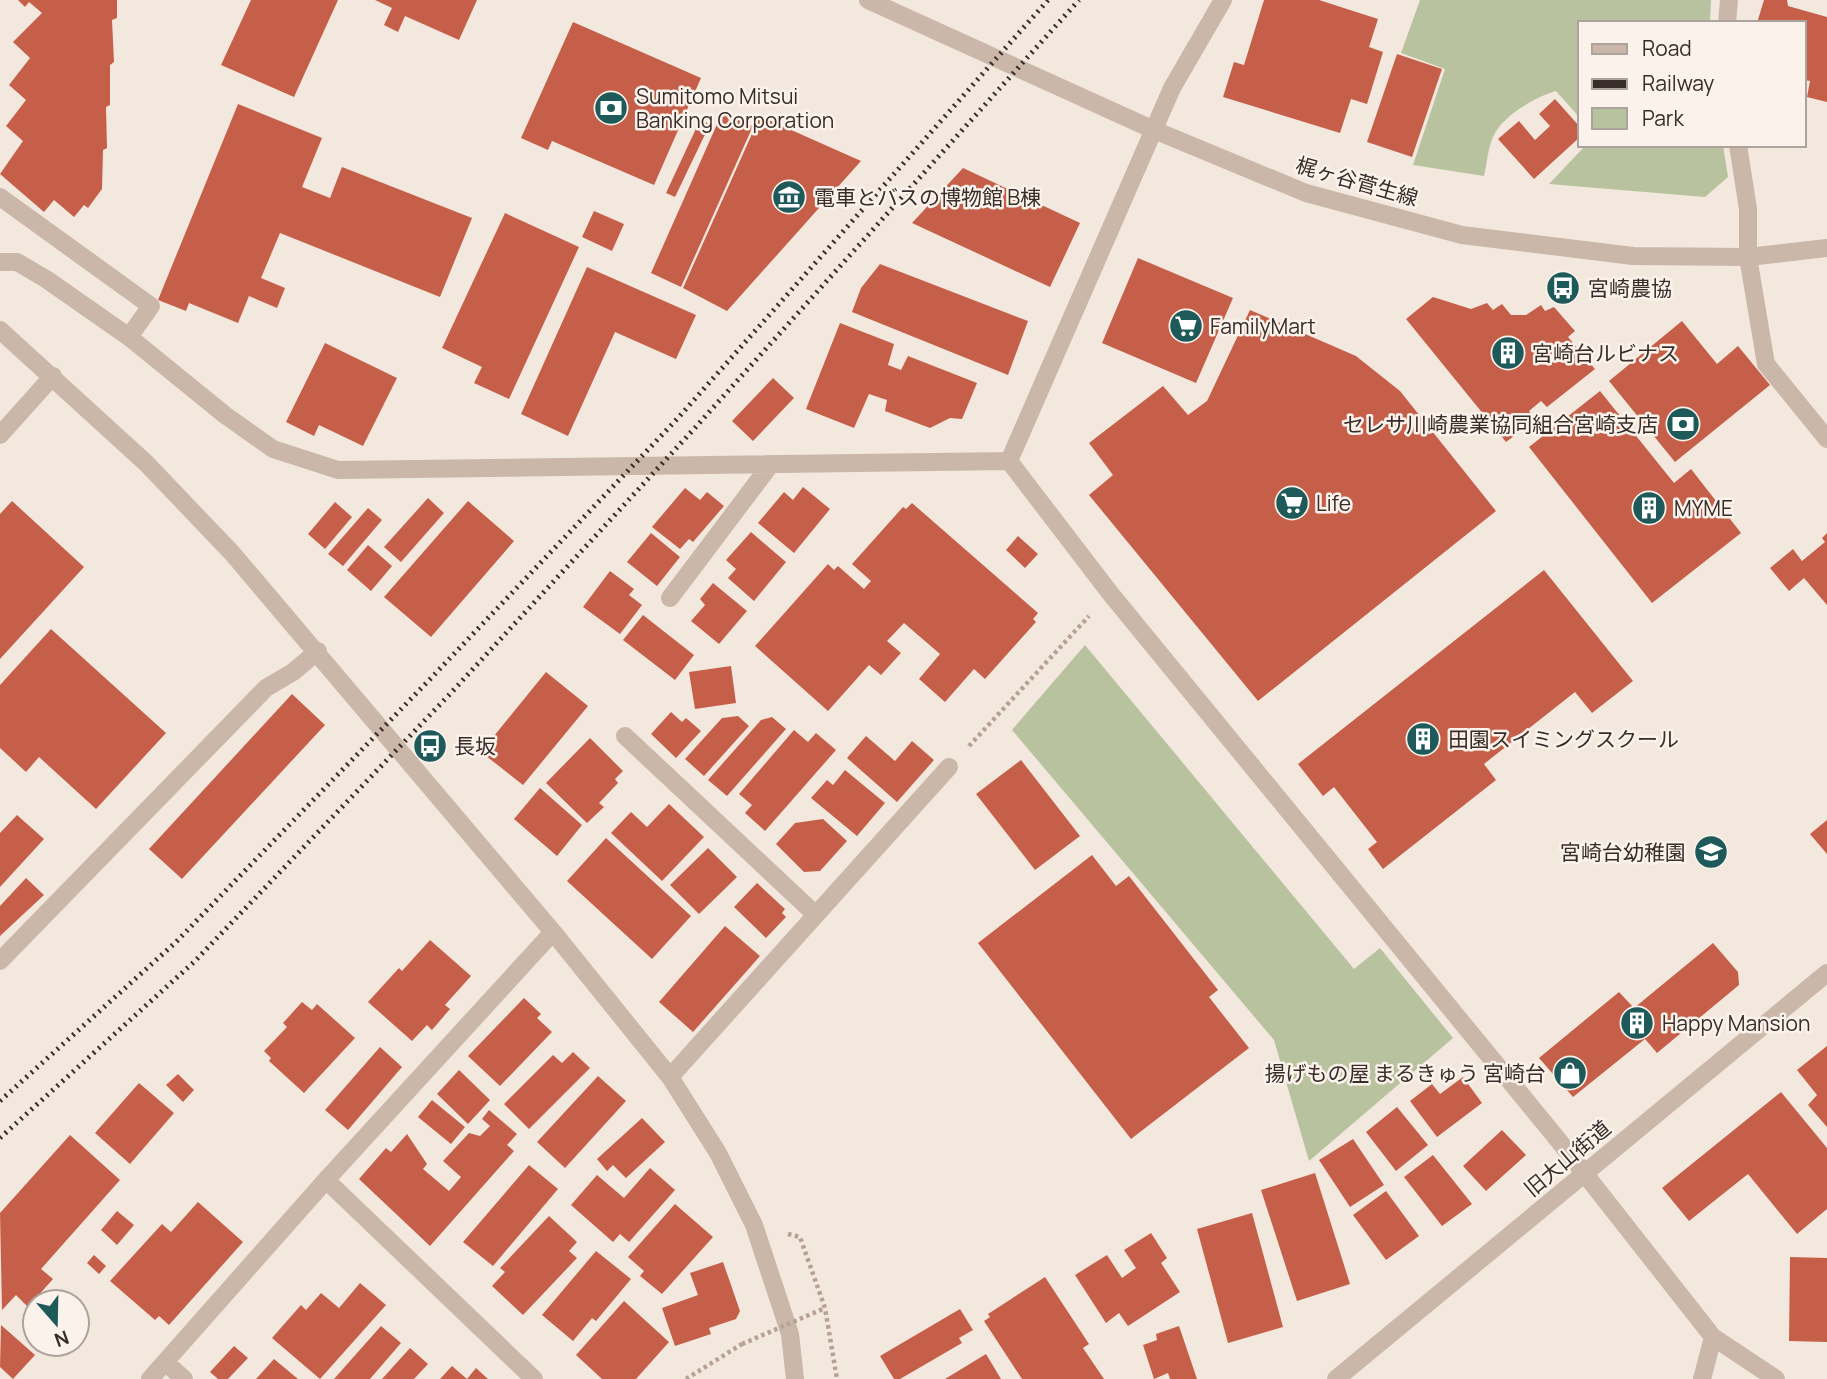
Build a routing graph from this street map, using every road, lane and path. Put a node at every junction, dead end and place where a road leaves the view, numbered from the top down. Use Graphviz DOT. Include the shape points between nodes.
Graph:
graph roads {
  1 [pos="868,0"];
  2 [pos="1223,0"];
  3 [pos="1729,0"];
  4 [pos="1727,21"];
  5 [pos="1154,130"];
  6 [pos="1738,147"];
  7 [pos="0,197"];
  8 [pos="1827,248"];
  9 [pos="1748,257"];
  10 [pos="0,262"];
  11 [pos="0,330"];
  12 [pos="129,337"];
  13 [pos="53,376"];
  14 [pos="0,435"];
  15 [pos="1827,439"];
  16 [pos="1009,461"];
  17 [pos="771,464"];
  18 [pos="1111,593"];
  19 [pos="670,598"];
  20 [pos="318,650"];
  21 [pos="625,736"];
  22 [pos="949,767"];
  23 [pos="816,915"];
  24 [pos="553,932"];
  25 [pos="0,961"];
  26 [pos="1827,973"];
  27 [pos="670,1077"];
  28 [pos="1584,1173"];
  29 [pos="326,1180"];
  30 [pos="800,1237"];
  31 [pos="825,1308"];
  32 [pos="1713,1337"];
  33 [pos="165,1362"];
  34 [pos="150,1379"];
  35 [pos="184,1379"];
  36 [pos="534,1379"];
  37 [pos="686,1379"];
  38 [pos="795,1379"];
  39 [pos="837,1379"];
  40 [pos="1336,1379"];
  41 [pos="1702,1379"];
  42 [pos="1776,1379"];
  1 -- 5 [label="street, 梶ヶ谷菅生線"];
  2 -- 5 [label="street" via="1172,88"];
  3 -- 4 [label="street"];
  5 -- 9 [label="street, 梶ヶ谷菅生線" via="1306,193 1462,235 1633,256"];
  5 -- 16 [label="street"];
  6 -- 9 [label="street" via="1748,209"];
  7 -- 12 [label="street" via="151,306"];
  8 -- 9 [label="street, 梶ヶ谷菅生線"];
  9 -- 15 [label="street" via="1766,364"];
  10 -- 12 [label="street" via="17,262"];
  11 -- 13 [label="street"];
  12 -- 17 [label="street" via="273,449 338,470"];
  13 -- 14 [label="street"];
  13 -- 20 [label="street" via="146,463"];
  16 -- 17 [label="street"];
  16 -- 18 [label="street"];
  17 -- 19 [label="street"];
  18 -- 22 [label="path"];
  18 -- 28 [label="street"];
  20 -- 24 [label="street"];
  20 -- 25 [label="street" via="266,688"];
  21 -- 23 [label="street"];
  22 -- 23 [label="street"];
  23 -- 27 [label="street"];
  24 -- 27 [label="street"];
  24 -- 29 [label="street"];
  26 -- 28 [label="street, 旧大山街道"];
  27 -- 38 [label="street" via="713,1144 754,1225 790,1334"];
  28 -- 32 [label="street"];
  28 -- 40 [label="street, 旧大山街道"];
  29 -- 33 [label="street"];
  29 -- 36 [label="street"];
  30 -- 31 [label="path"];
  31 -- 37 [label="path, bridge" via="742,1344"];
  31 -- 39 [label="path"];
  32 -- 41 [label="street"];
  32 -- 42 [label="street"];
  33 -- 34 [label="street"];
  33 -- 35 [label="street"];
}
